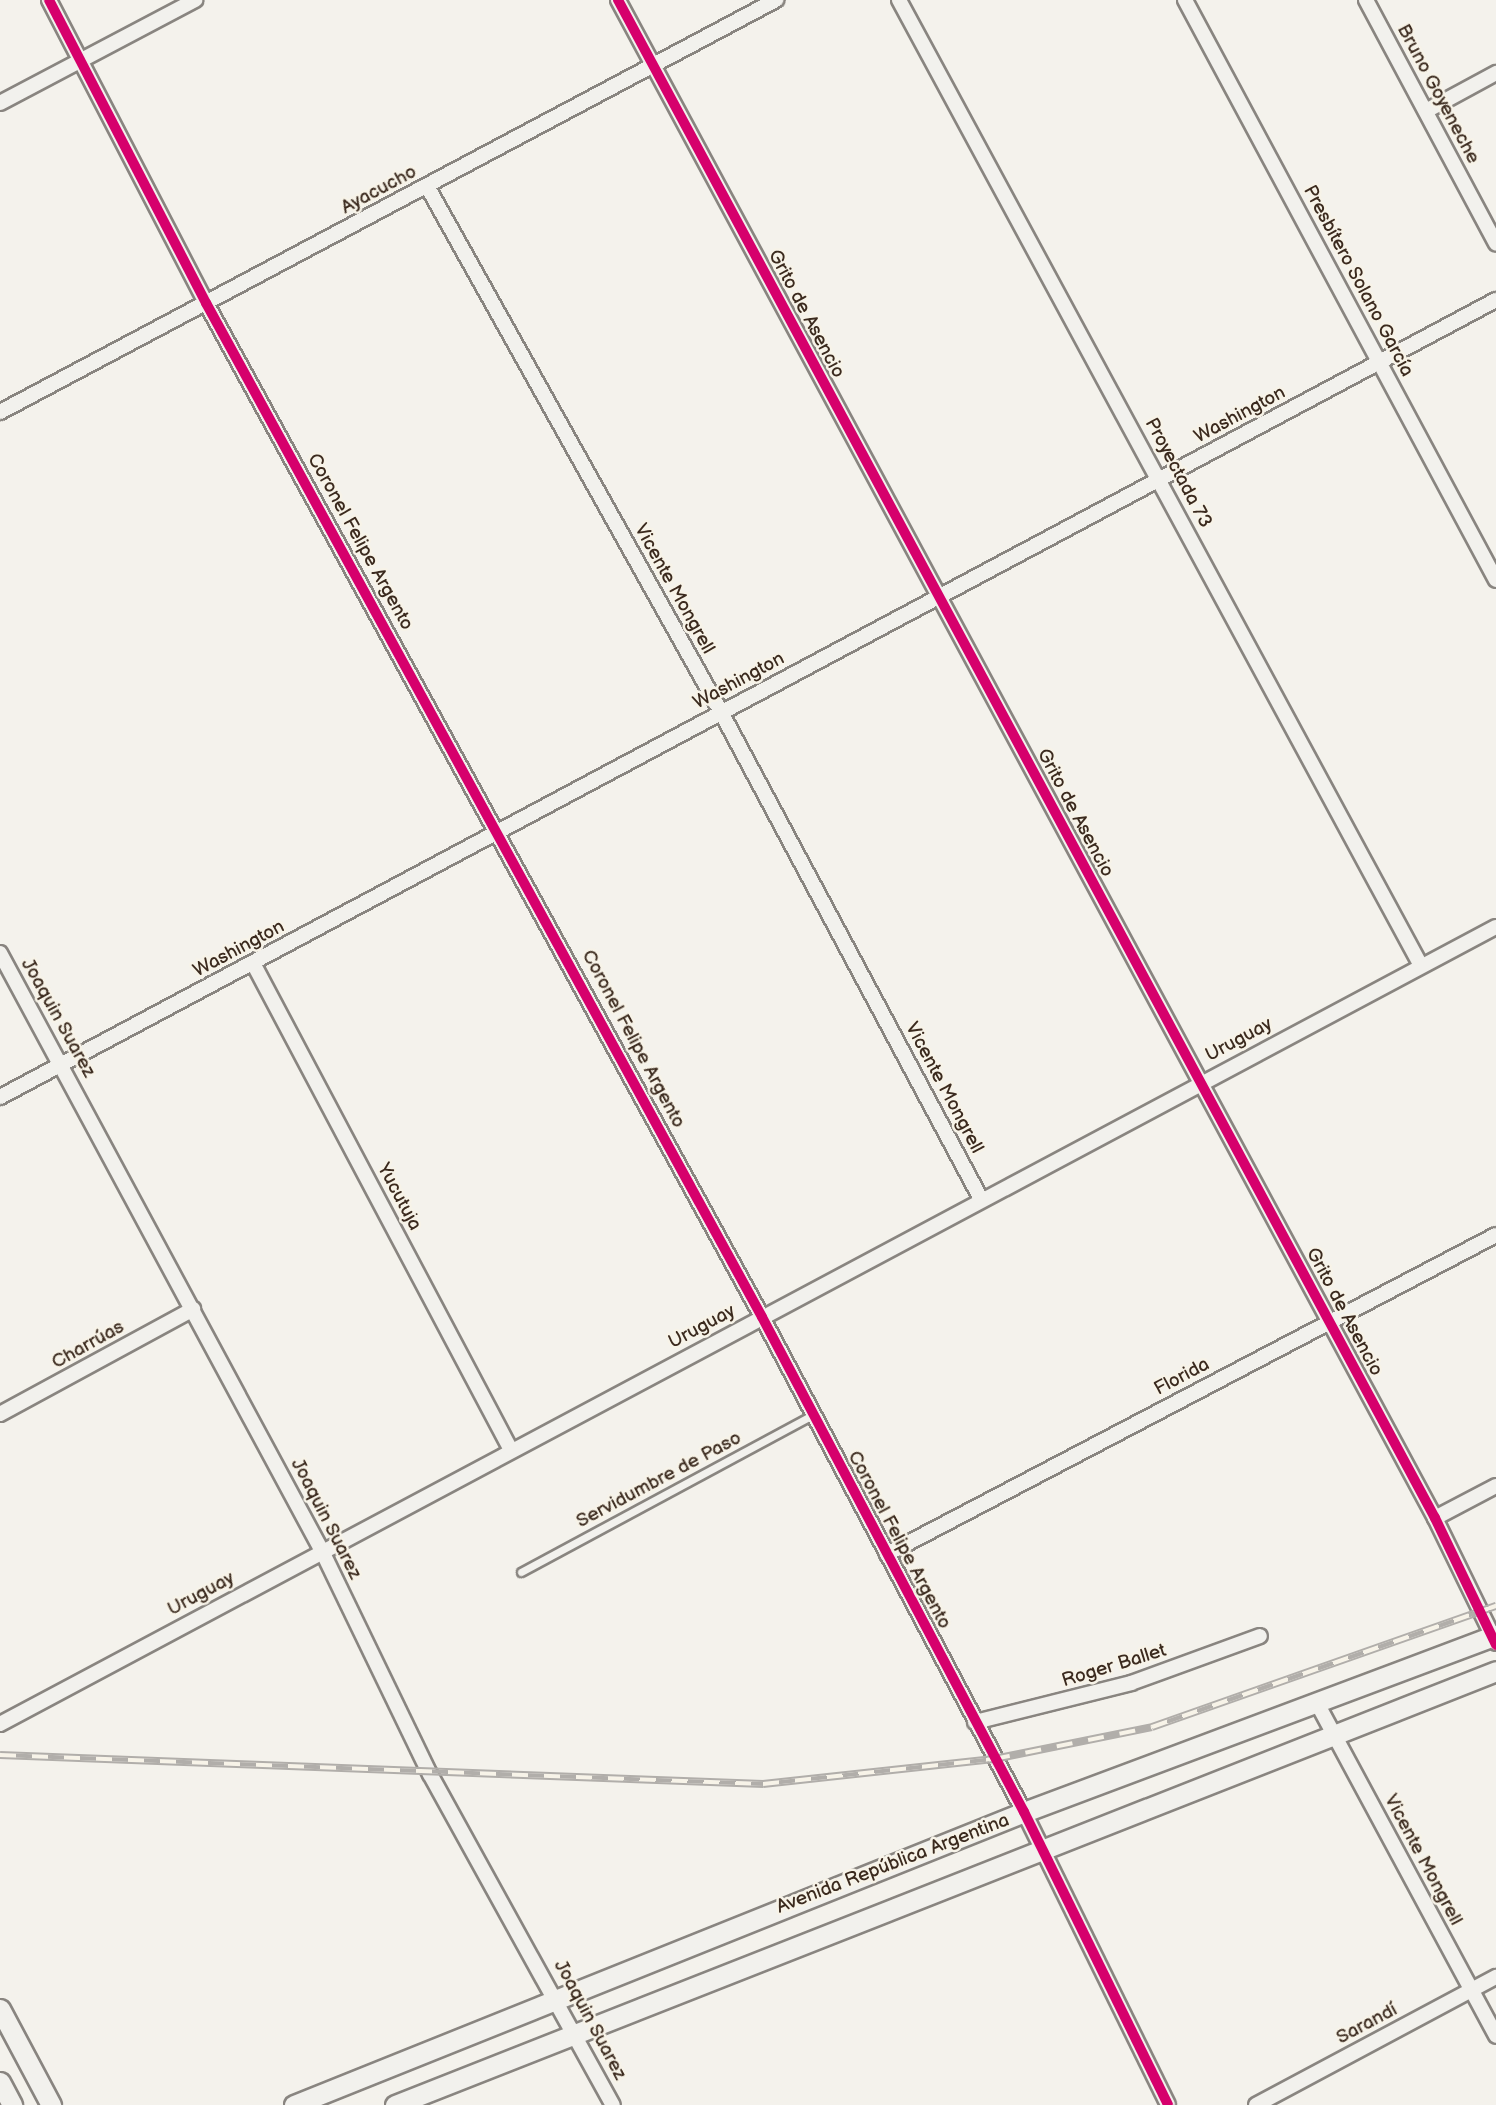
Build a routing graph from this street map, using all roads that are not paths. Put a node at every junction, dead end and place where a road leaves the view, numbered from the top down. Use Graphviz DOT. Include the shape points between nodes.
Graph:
graph roads {
  1 [pos="49,0"];
  2 [pos="195,0"];
  3 [pos="618,0"];
  4 [pos="776,0"];
  5 [pos="899,0"];
  6 [pos="1185,0"];
  7 [pos="1366,0"];
  8 [pos="81,60"];
  9 [pos="652,64"];
  10 [pos="1496,73"];
  11 [pos="0,103"];
  12 [pos="1426,111"];
  13 [pos="427,186"];
  14 [pos="1496,243"];
  15 [pos="1496,300"];
  16 [pos="206,303"];
  17 [pos="1380,363"];
  18 [pos="0,412"];
  19 [pos="1159,480"];
  20 [pos="1496,580"];
  21 [pos="939,597"];
  22 [pos="721,712"];
  23 [pos="500,829"];
  24 [pos="1496,926"];
  25 [pos="0,953"];
  26 [pos="253,963"];
  27 [pos="1421,966"];
  28 [pos="62,1064"];
  29 [pos="1200,1082"];
  30 [pos="0,1097"];
  31 [pos="981,1199"];
  32 [pos="1496,1235"];
  33 [pos="193,1309"];
  34 [pos="762,1317"];
  35 [pos="1329,1322"];
  36 [pos="0,1414"];
  37 [pos="812,1415"];
  38 [pos="510,1450"];
  39 [pos="1496,1486"];
  40 [pos="1435,1518"];
  41 [pos="322,1551"];
  42 [pos="887,1554"];
  43 [pos="521,1572"];
  44 [pos="1260,1636"];
  45 [pos="1495,1639"];
  46 [pos="1496,1671"];
  47 [pos="1317,1703"];
  48 [pos="975,1722"];
  49 [pos="0,1724"];
  50 [pos="1334,1735"];
  51 [pos="1024,1812"];
  52 [pos="1041,1848"];
  53 [pos="1496,1977"];
  54 [pos="1470,1990"];
  55 [pos="556,1996"];
  56 [pos="2,2015"];
  57 [pos="575,2033"];
  58 [pos="1496,2036"];
  59 [pos="0,2082"];
  60 [pos="12,2105"];
  61 [pos="51,2105"];
  62 [pos="294,2105"];
  63 [pos="395,2105"];
  64 [pos="613,2105"];
  65 [pos="1167,2105"];
  66 [pos="1256,2105"];
  1 -- 8 [label="street, Coronel Felipe Argento"];
  2 -- 8 [label="street"];
  3 -- 9 [label="street, Grito de Asencio"];
  4 -- 9 [label="street, Ayacucho"];
  5 -- 19 [label="street, Proyectada 73"];
  6 -- 17 [label="street, Presbítero Solano García"];
  7 -- 12 [label="street, Bruno Goyeneche"];
  8 -- 11 [label="street"];
  8 -- 16 [label="street, Coronel Felipe Argento"];
  9 -- 13 [label="street, Ayacucho"];
  9 -- 21 [label="street, Grito de Asencio"];
  10 -- 12 [label="street"];
  12 -- 14 [label="street, Bruno Goyeneche"];
  13 -- 16 [label="street, Ayacucho"];
  13 -- 22 [label="street, Vicente Mongrell"];
  15 -- 17 [label="street, Washington"];
  16 -- 18 [label="street, Ayacucho"];
  16 -- 23 [label="street, Coronel Felipe Argento"];
  17 -- 19 [label="street, Washington"];
  17 -- 20 [label="street, Presbítero Solano García"];
  19 -- 21 [label="street, Washington"];
  19 -- 27 [label="street, Proyectada 73"];
  21 -- 22 [label="street, Washington"];
  21 -- 29 [label="street, Grito de Asencio"];
  22 -- 23 [label="street, Washington"];
  22 -- 31 [label="street, Vicente Mongrell"];
  23 -- 26 [label="street, Washington"];
  23 -- 34 [label="street, Coronel Felipe Argento"];
  24 -- 27 [label="street, Uruguay"];
  25 -- 28 [label="street, Joaquin Suarez"];
  26 -- 28 [label="street, Washington"];
  26 -- 38 [label="street, Yucutuja"];
  27 -- 29 [label="street, Uruguay"];
  28 -- 30 [label="street, Washington"];
  28 -- 33 [label="street, Joaquin Suarez"];
  29 -- 31 [label="street, Uruguay"];
  29 -- 35 [label="street, Grito de Asencio"];
  31 -- 34 [label="street, Uruguay"];
  32 -- 35 [label="street, Florida"];
  33 -- 36 [label="street, Charrúas"];
  33 -- 41 [label="street, Joaquin Suarez"];
  34 -- 37 [label="street, Coronel Felipe Argento"];
  34 -- 38 [label="street, Uruguay"];
  35 -- 40 [label="street, Grito de Asencio"];
  35 -- 42 [label="street, Florida"];
  37 -- 42 [label="street, Coronel Felipe Argento"];
  37 -- 43 [label="lane, Servidumbre de Paso"];
  38 -- 41 [label="street, Uruguay"];
  39 -- 40 [label="street"];
  40 -- 45 [label="street, Grito de Asencio"];
  41 -- 49 [label="street, Uruguay"];
  41 -- 55 [label="street, Joaquin Suarez" via="430,1774"];
  42 -- 48 [label="street, Coronel Felipe Argento"];
  44 -- 48 [label="street, Roger Ballet" via="1131,1684"];
  45 -- 47 [label="street, Avenida República Argentina"];
  46 -- 50 [label="street, Avenida República Argentina"];
  47 -- 50 [label="street, Vicente Mongrell"];
  47 -- 51 [label="street, Avenida República Argentina"];
  48 -- 51 [label="street, Coronel Felipe Argento"];
  50 -- 52 [label="street, Avenida República Argentina"];
  50 -- 54 [label="street, Vicente Mongrell"];
  51 -- 52 [label="street, Coronel Felipe Argento"];
  51 -- 55 [label="street, Avenida República Argentina"];
  52 -- 57 [label="street, Avenida República Argentina"];
  52 -- 65 [label="street, Coronel Felipe Argento"];
  53 -- 54 [label="street, Sarandí"];
  54 -- 58 [label="street, Vicente Mongrell"];
  54 -- 66 [label="street, Sarandí"];
  55 -- 57 [label="street, Joaquin Suarez"];
  55 -- 62 [label="street, Avenida República Argentina"];
  56 -- 61 [label="street"];
  57 -- 63 [label="street, Avenida República Argentina"];
  57 -- 64 [label="street, Joaquin Suarez"];
  59 -- 60 [label="street"];
}
